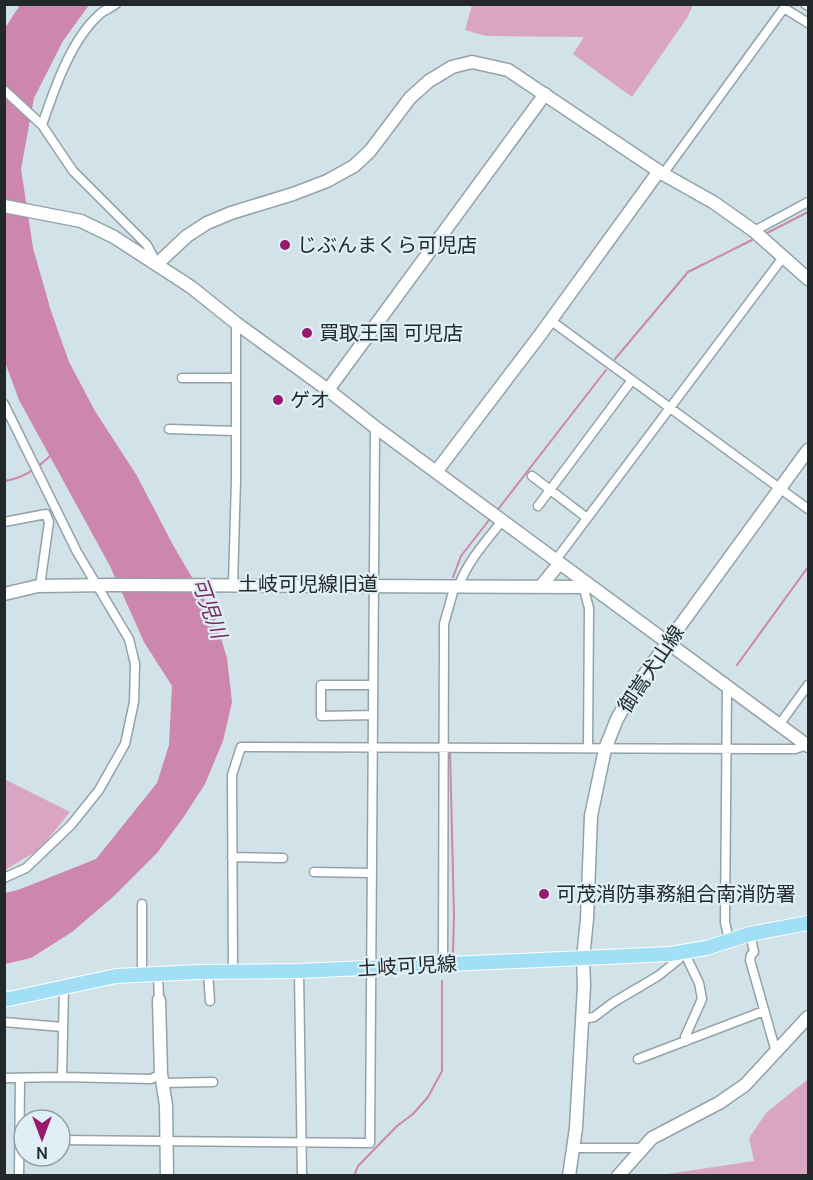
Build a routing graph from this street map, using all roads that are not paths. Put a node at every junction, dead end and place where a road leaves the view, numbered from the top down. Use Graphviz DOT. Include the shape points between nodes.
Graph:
graph roads {
  1 [pos="116,4"];
  2 [pos="808,23"];
  3 [pos="4,90"];
  4 [pos="545,94"];
  5 [pos="42,125"];
  6 [pos="661,173"];
  7 [pos="808,202"];
  8 [pos="4,206"];
  9 [pos="754,231"];
  10 [pos="784,256"];
  11 [pos="157,264"];
  12 [pos="808,279"];
  13 [pos="550,320"];
  14 [pos="236,324"];
  15 [pos="182,378"];
  16 [pos="236,378"];
  17 [pos="632,380"];
  18 [pos="328,390"];
  19 [pos="4,404"];
  20 [pos="669,408"];
  21 [pos="375,427"];
  22 [pos="169,429"];
  23 [pos="235,431"];
  24 [pos="808,450"];
  25 [pos="436,472"];
  26 [pos="532,476"];
  27 [pos="780,488"];
  28 [pos="550,490"];
  29 [pos="538,506"];
  30 [pos="808,509"];
  31 [pos="587,518"];
  32 [pos="502,521"];
  33 [pos="4,522"];
  34 [pos="557,562"];
  35 [pos="228,584"];
  36 [pos="96,585"];
  37 [pos="372,585"];
  38 [pos="457,585"];
  39 [pos="40,586"];
  40 [pos="541,586"];
  41 [pos="588,587"];
  42 [pos="4,594"];
  43 [pos="668,642"];
  44 [pos="373,685"];
  45 [pos="808,685"];
  46 [pos="727,686"];
  47 [pos="373,715"];
  48 [pos="779,725"];
  49 [pos="808,746"];
  50 [pos="373,747"];
  51 [pos="443,747"];
  52 [pos="588,748"];
  53 [pos="605,749"];
  54 [pos="726,749"];
  55 [pos="232,857"];
  56 [pos="283,858"];
  57 [pos="314,873"];
  58 [pos="371,873"];
  59 [pos="4,878"];
  60 [pos="142,904"];
  61 [pos="808,923"];
  62 [pos="750,934"];
  63 [pos="729,940"];
  64 [pos="684,952"];
  65 [pos="583,958"];
  66 [pos="443,964"];
  67 [pos="372,968"];
  68 [pos="232,971"];
  69 [pos="299,971"];
  70 [pos="208,972"];
  71 [pos="158,973"];
  72 [pos="142,975"];
  73 [pos="64,988"];
  74 [pos="4,1000"];
  75 [pos="159,1000"];
  76 [pos="210,1001"];
  77 [pos="764,1011"];
  78 [pos="808,1017"];
  79 [pos="582,1019"];
  80 [pos="4,1022"];
  81 [pos="62,1027"];
  82 [pos="686,1041"];
  83 [pos="776,1052"];
  84 [pos="638,1059"];
  85 [pos="63,1077"];
  86 [pos="4,1078"];
  87 [pos="20,1078"];
  88 [pos="162,1079"];
  89 [pos="213,1082"];
  90 [pos="21,1108"];
  91 [pos="72,1140"];
  92 [pos="167,1141"];
  93 [pos="302,1141"];
  94 [pos="574,1148"];
  95 [pos="641,1148"];
  96 [pos="167,1176"];
  97 [pos="302,1176"];
  98 [pos="569,1176"];
  99 [pos="618,1176"];
  1 -- 5 [label="street" via="100,14 84,33 57,80"];
  2 -- 6 [label="street" via="783,8"];
  3 -- 5 [label="street"];
  4 -- 6 [label="street"];
  4 -- 11 [label="street" via="508,70 472,62 452,67 410,98 354,166 327,181 207,223"];
  4 -- 18 [label="street"];
  5 -- 11 [label="street" via="73,171 147,245"];
  6 -- 9 [label="street"];
  6 -- 13 [label="street"];
  7 -- 9 [label="street"];
  8 -- 11 [label="street" via="81,221"];
  9 -- 10 [label="street"];
  10 -- 12 [label="street"];
  10 -- 20 [label="street"];
  11 -- 14 [label="street" via="191,286"];
  13 -- 17 [label="street"];
  13 -- 25 [label="street"];
  14 -- 16 [label="street"];
  14 -- 18 [label="street"];
  15 -- 16 [label="street"];
  16 -- 23 [label="street"];
  17 -- 20 [label="street"];
  17 -- 28 [label="street"];
  18 -- 21 [label="street"];
  19 -- 36 [label="street"];
  20 -- 27 [label="street"];
  20 -- 31 [label="street"];
  21 -- 25 [label="street"];
  21 -- 37 [label="street"];
  22 -- 23 [label="street"];
  23 -- 35 [label="street" via="236,480"];
  24 -- 27 [label="street, 御嵩犬山線"];
  25 -- 32 [label="street"];
  26 -- 28 [label="street"];
  27 -- 30 [label="street"];
  27 -- 43 [label="street, 御嵩犬山線"];
  28 -- 29 [label="street"];
  28 -- 31 [label="street"];
  31 -- 34 [label="street"];
  32 -- 34 [label="street"];
  32 -- 38 [label="street"];
  33 -- 39 [label="street" via="46,514 49,522"];
  34 -- 40 [label="street"];
  34 -- 41 [label="street"];
  35 -- 36 [label="street, 土岐可児線旧道"];
  35 -- 37 [label="street, 土岐可児線旧道"];
  36 -- 39 [label="street, 土岐可児線旧道"];
  36 -- 59 [label="street" via="129,639 135,664 134,702 125,744 99,790 71,825 26,868"];
  37 -- 38 [label="street, 土岐可児線旧道"];
  37 -- 44 [label="street"];
  38 -- 40 [label="street, 土岐可児線旧道"];
  38 -- 51 [label="street" via="444,624"];
  39 -- 42 [label="street, 土岐可児線旧道"];
  40 -- 41 [label="street, 土岐可児線旧道"];
  41 -- 43 [label="street"];
  41 -- 52 [label="street"];
  43 -- 46 [label="street"];
  43 -- 53 [label="street, 御嵩犬山線" via="634,689"];
  44 -- 47 [label="street"];
  44 -- 47 [label="street" via="321,685 321,716"];
  45 -- 48 [label="street"];
  46 -- 48 [label="street"];
  46 -- 54 [label="street"];
  47 -- 50 [label="street"];
  48 -- 49 [label="street"];
  49 -- 54 [label="street"];
  50 -- 51 [label="street"];
  50 -- 55 [label="street" via="241,747 232,775"];
  50 -- 58 [label="street"];
  51 -- 52 [label="street"];
  51 -- 66 [label="street"];
  52 -- 53 [label="street"];
  53 -- 54 [label="street"];
  53 -- 65 [label="street, 御嵩犬山線" via="591,816"];
  54 -- 63 [label="street" via="725,922"];
  55 -- 56 [label="street"];
  55 -- 68 [label="street"];
  57 -- 58 [label="street"];
  58 -- 67 [label="street"];
  60 -- 72 [label="street"];
  61 -- 62 [label="main road, 土岐可児線"];
  62 -- 63 [label="main road, 土岐可児線"];
  62 -- 77 [label="street" via="754,952 750,960"];
  63 -- 64 [label="main road, 土岐可児線"];
  64 -- 65 [label="main road, 土岐可児線"];
  64 -- 79 [label="street" via="658,976 594,1017"];
  64 -- 82 [label="street" via="702,999"];
  65 -- 66 [label="main road, 土岐可児線"];
  65 -- 79 [label="street, 御嵩犬山線"];
  66 -- 67 [label="main road, 土岐可児線"];
  67 -- 69 [label="main road, 土岐可児線"];
  67 -- 93 [label="street" via="370,1143"];
  68 -- 69 [label="main road, 土岐可児線"];
  68 -- 70 [label="main road, 土岐可児線"];
  69 -- 93 [label="street"];
  70 -- 71 [label="main road, 土岐可児線"];
  70 -- 76 [label="street"];
  71 -- 72 [label="main road, 土岐可児線"];
  71 -- 75 [label="street"];
  72 -- 73 [label="main road, 土岐可児線" via="116,976"];
  73 -- 74 [label="main road, 土岐可児線"];
  73 -- 81 [label="street"];
  75 -- 88 [label="street"];
  77 -- 82 [label="street"];
  77 -- 83 [label="street"];
  78 -- 83 [label="street"];
  79 -- 94 [label="street, 御嵩犬山線"];
  80 -- 81 [label="street"];
  81 -- 85 [label="street"];
  82 -- 84 [label="street"];
  83 -- 95 [label="street" via="745,1085 719,1103 660,1132"];
  85 -- 87 [label="street"];
  85 -- 88 [label="street"];
  86 -- 87 [label="street"];
  87 -- 90 [label="street"];
  88 -- 89 [label="street"];
  88 -- 92 [label="street"];
  91 -- 92 [label="street"];
  92 -- 93 [label="street"];
  92 -- 96 [label="street"];
  93 -- 97 [label="street"];
  94 -- 95 [label="street"];
  94 -- 98 [label="street, 御嵩犬山線"];
  95 -- 99 [label="street"];
}
